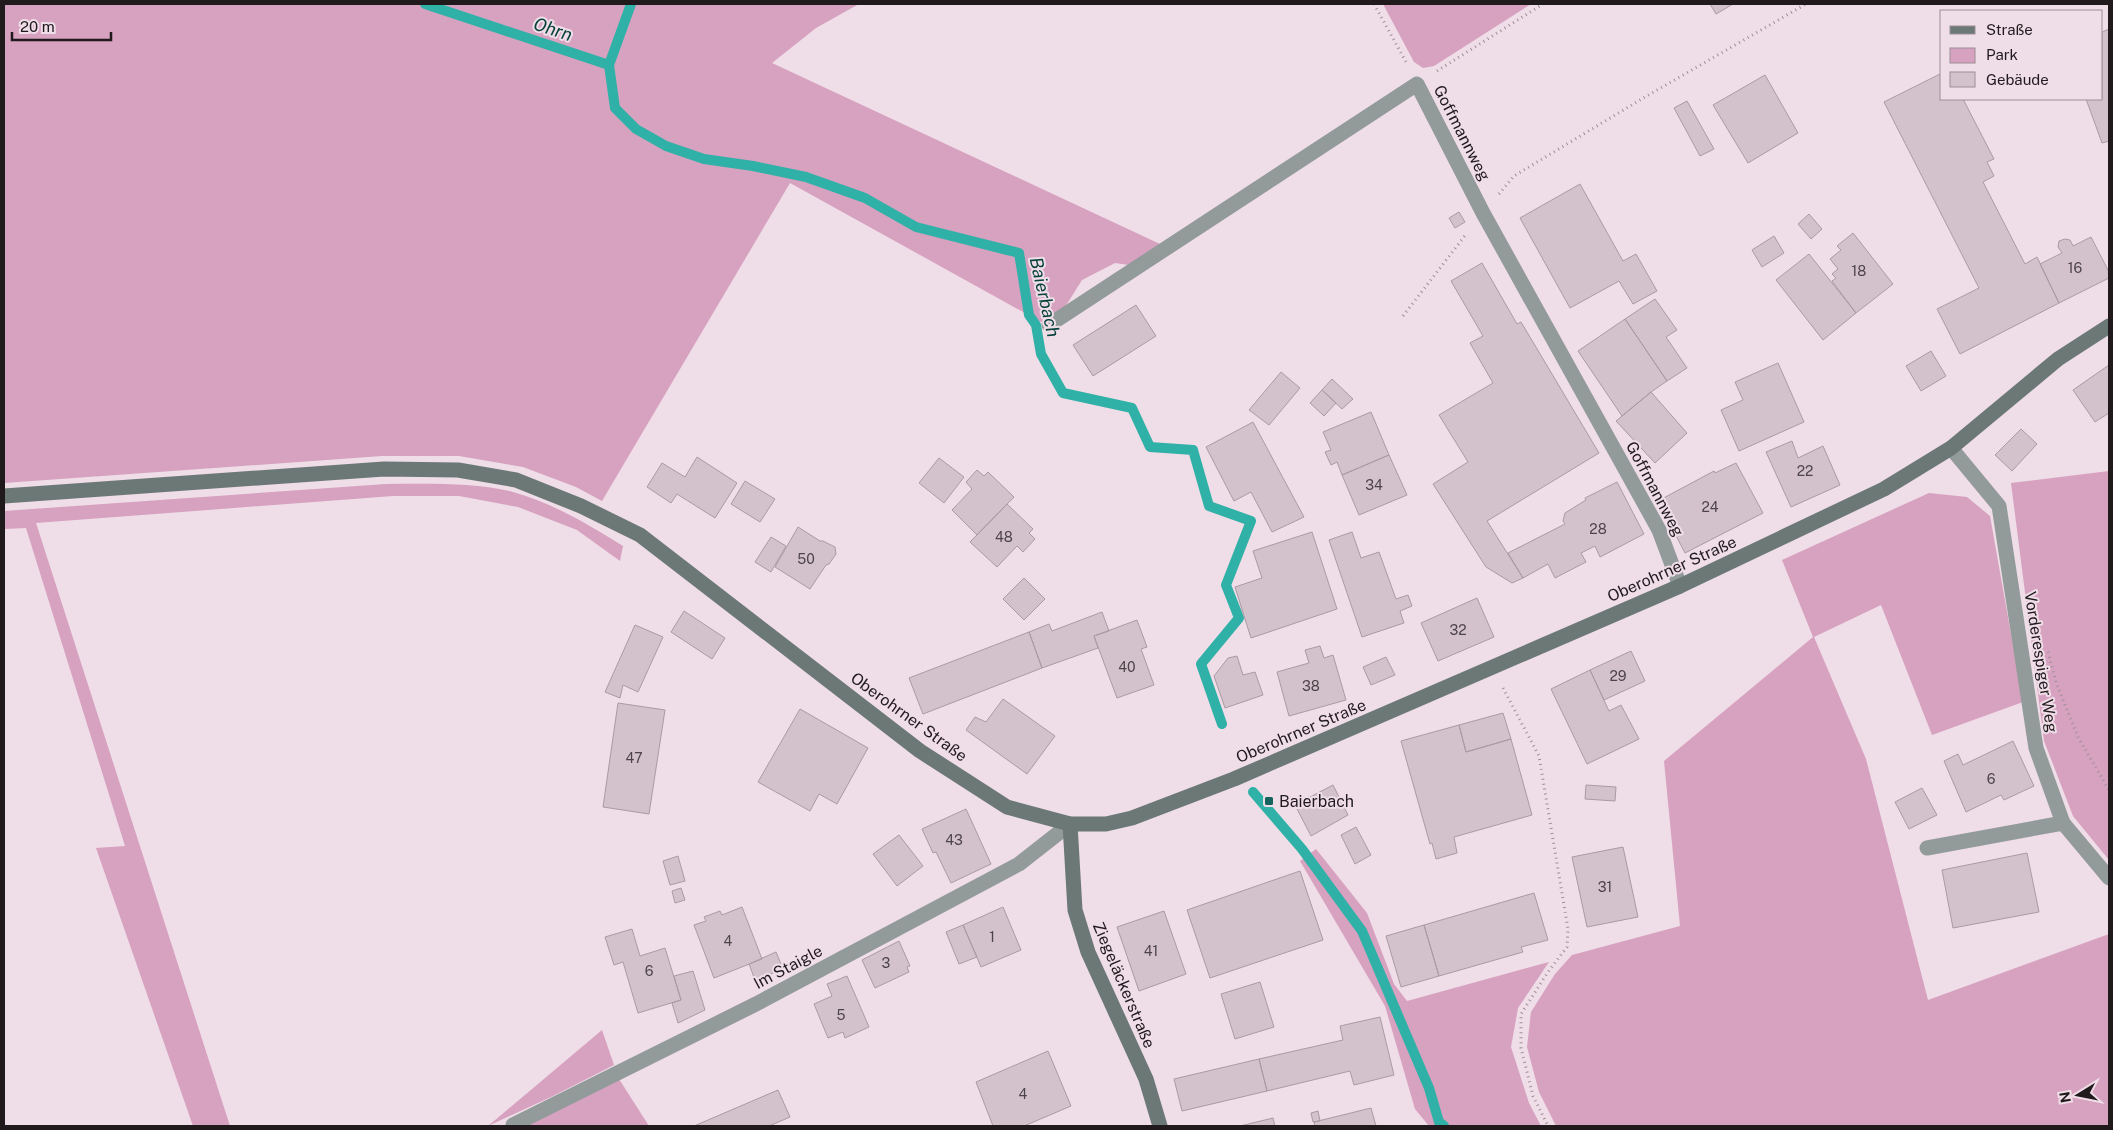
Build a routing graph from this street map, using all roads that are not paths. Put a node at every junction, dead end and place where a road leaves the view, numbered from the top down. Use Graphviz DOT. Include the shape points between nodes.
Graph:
graph roads {
  1 [pos="1049,325"];
  2 [pos="2109,326"];
  3 [pos="1951,448"];
  4 [pos="4,496"];
  5 [pos="1680,586"];
  6 [pos="2064,823"];
  7 [pos="1070,824"];
  8 [pos="1927,848"];
  9 [pos="2109,878"];
  10 [pos="512,1125"];
  11 [pos="1160,1126"];
  1 -- 5 [label="street, Goffmannweg" via="1417,84 1483,212 1659,530"];
  2 -- 3 [label="main road, Oberohrner Straße" via="2058,359"];
  3 -- 5 [label="main road, Oberohrner Straße" via="1884,489"];
  3 -- 6 [label="street, Vorderespiger Weg" via="1999,506 2036,748"];
  4 -- 7 [label="main road, Oberohrner Straße" via="384,469 458,470 516,480 581,506 640,535 920,751 1007,807"];
  5 -- 7 [label="main road, Oberohrner Straße" via="1234,779 1132,818 1106,824"];
  6 -- 8 [label="street"];
  6 -- 9 [label="street, Vorderespiger Weg"];
  7 -- 10 [label="street, Im Staigle" via="1011,868 756,1004"];
  7 -- 11 [label="main road, Ziegeläckerstraße" via="1075,910 1088,952 1146,1078"];
}
